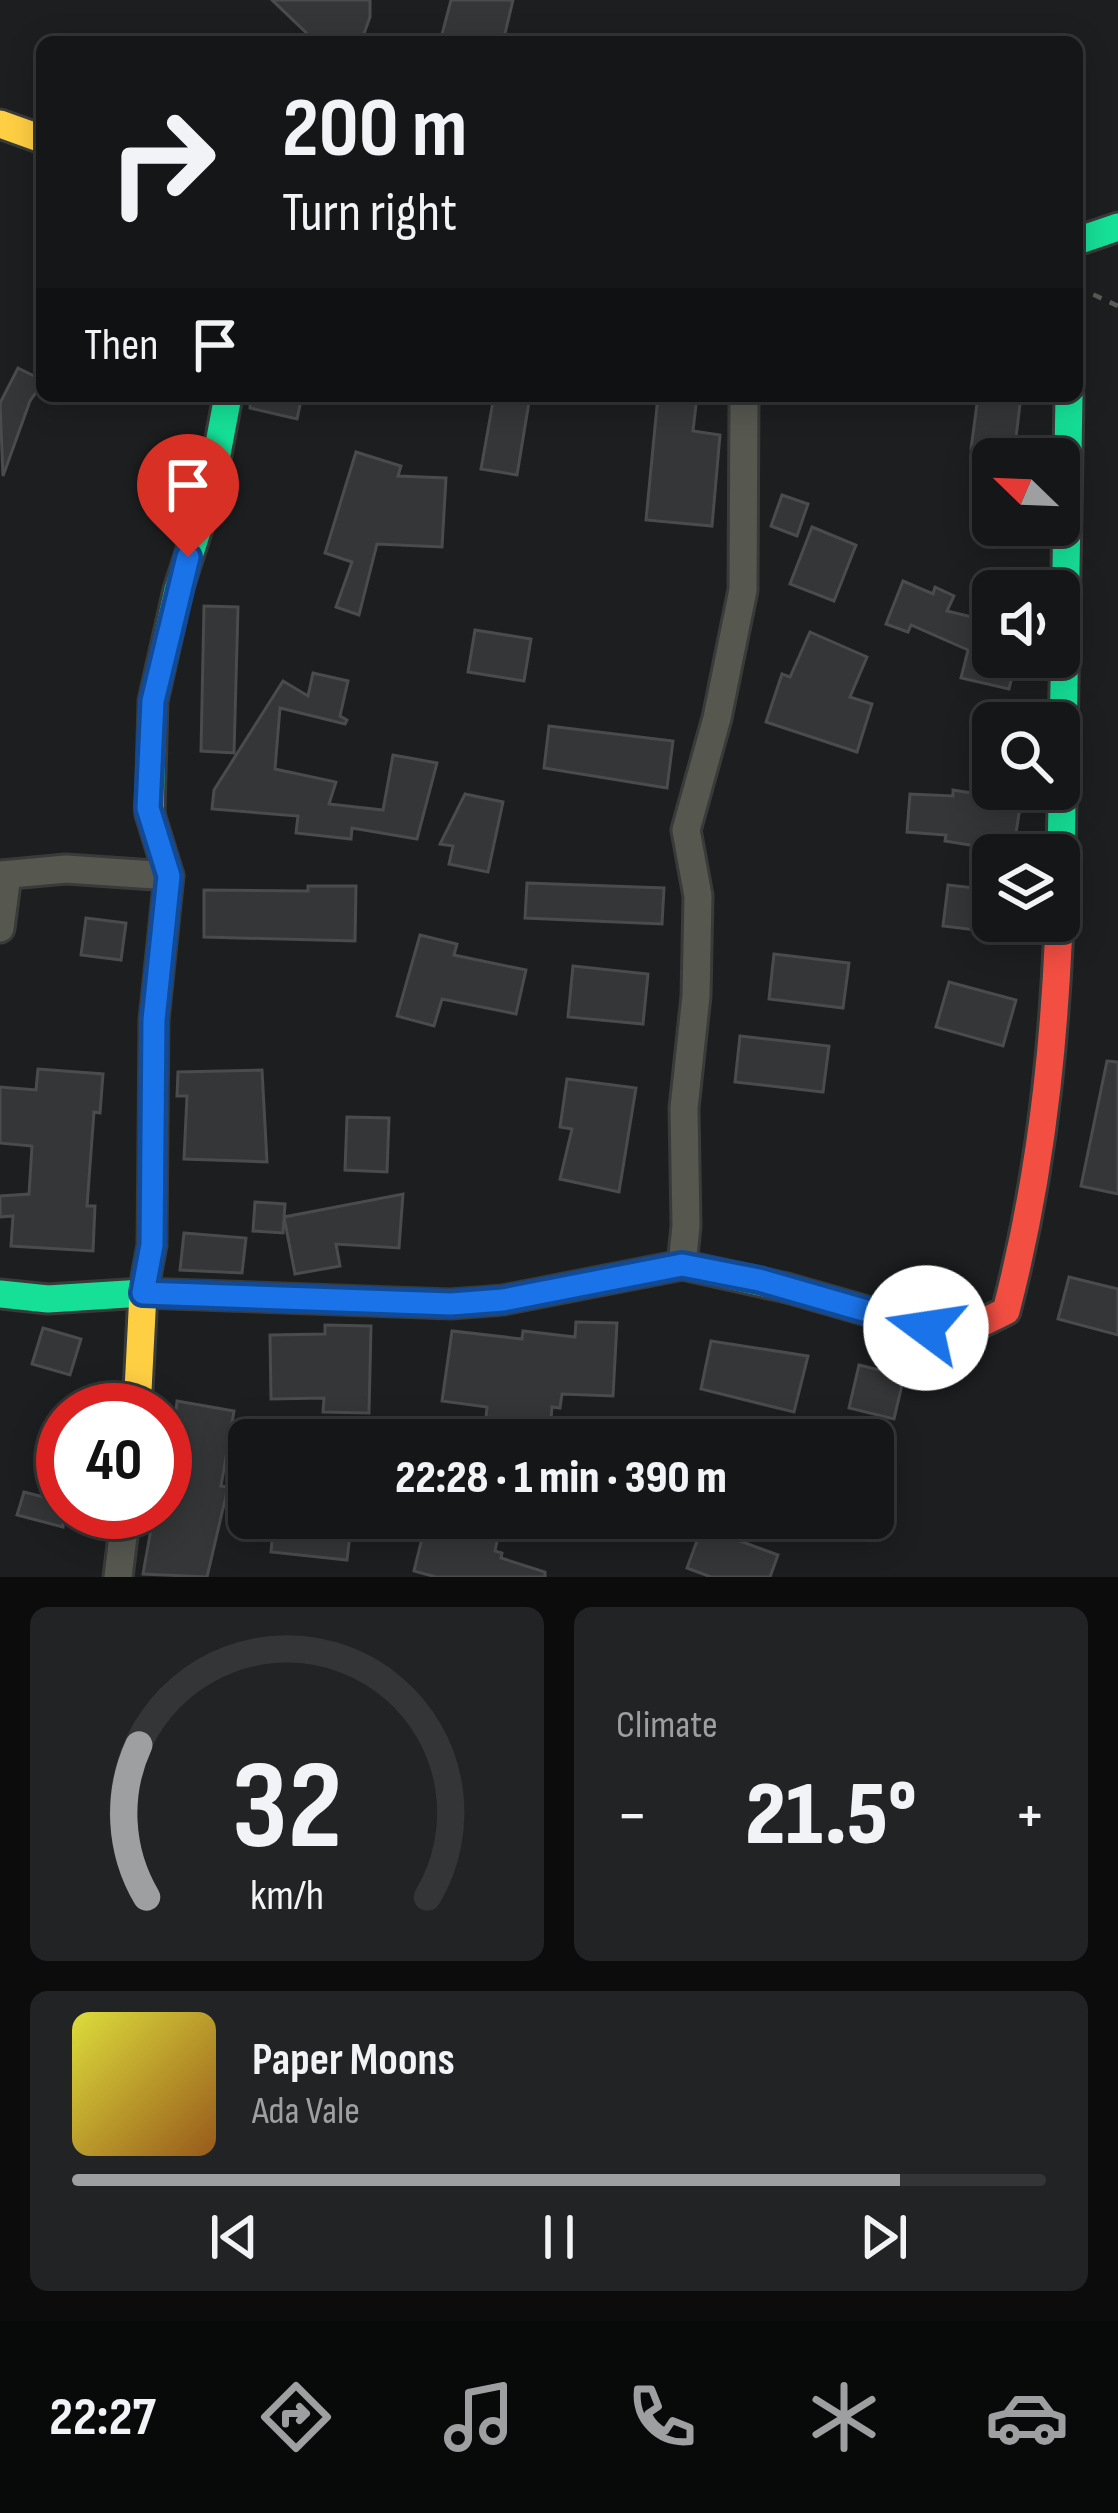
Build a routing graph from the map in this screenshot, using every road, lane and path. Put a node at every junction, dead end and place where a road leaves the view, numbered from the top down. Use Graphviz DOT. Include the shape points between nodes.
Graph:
graph roads {
  1 [pos="0,124"];
  2 [pos="36,137"];
  3 [pos="1118,227"];
  4 [pos="1083,239"];
  5 [pos="1083,289"];
  6 [pos="1118,306"];
  7 [pos="227,402"];
  8 [pos="744,402"];
  9 [pos="1069,402"];
  10 [pos="3,875"];
  11 [pos="169,876"];
  12 [pos="0,928"];
  13 [pos="682,1265"];
  14 [pos="143,1293"];
  15 [pos="0,1294"];
  16 [pos="138,1383"];
  17 [pos="123,1539"];
  18 [pos="118,1577"];
  1 -- 2 [label="street"];
  3 -- 4 [label="street"];
  5 -- 6 [label="path"];
  7 -- 11 [label="street" via="153,701 148,808"];
  8 -- 13 [label="street" via="743,590 686,830 698,896"];
  9 -- 13 [label="street" via="1060,935 1045,1146 1006,1311 955,1336"];
  10 -- 11 [label="street" via="66,868"];
  10 -- 12 [label="street"];
  11 -- 14 [label="street" via="154,1020 152,1245"];
  13 -- 14 [label="street" via="451,1304"];
  14 -- 15 [label="street"];
  14 -- 16 [label="street"];
  17 -- 18 [label="street"];
}
